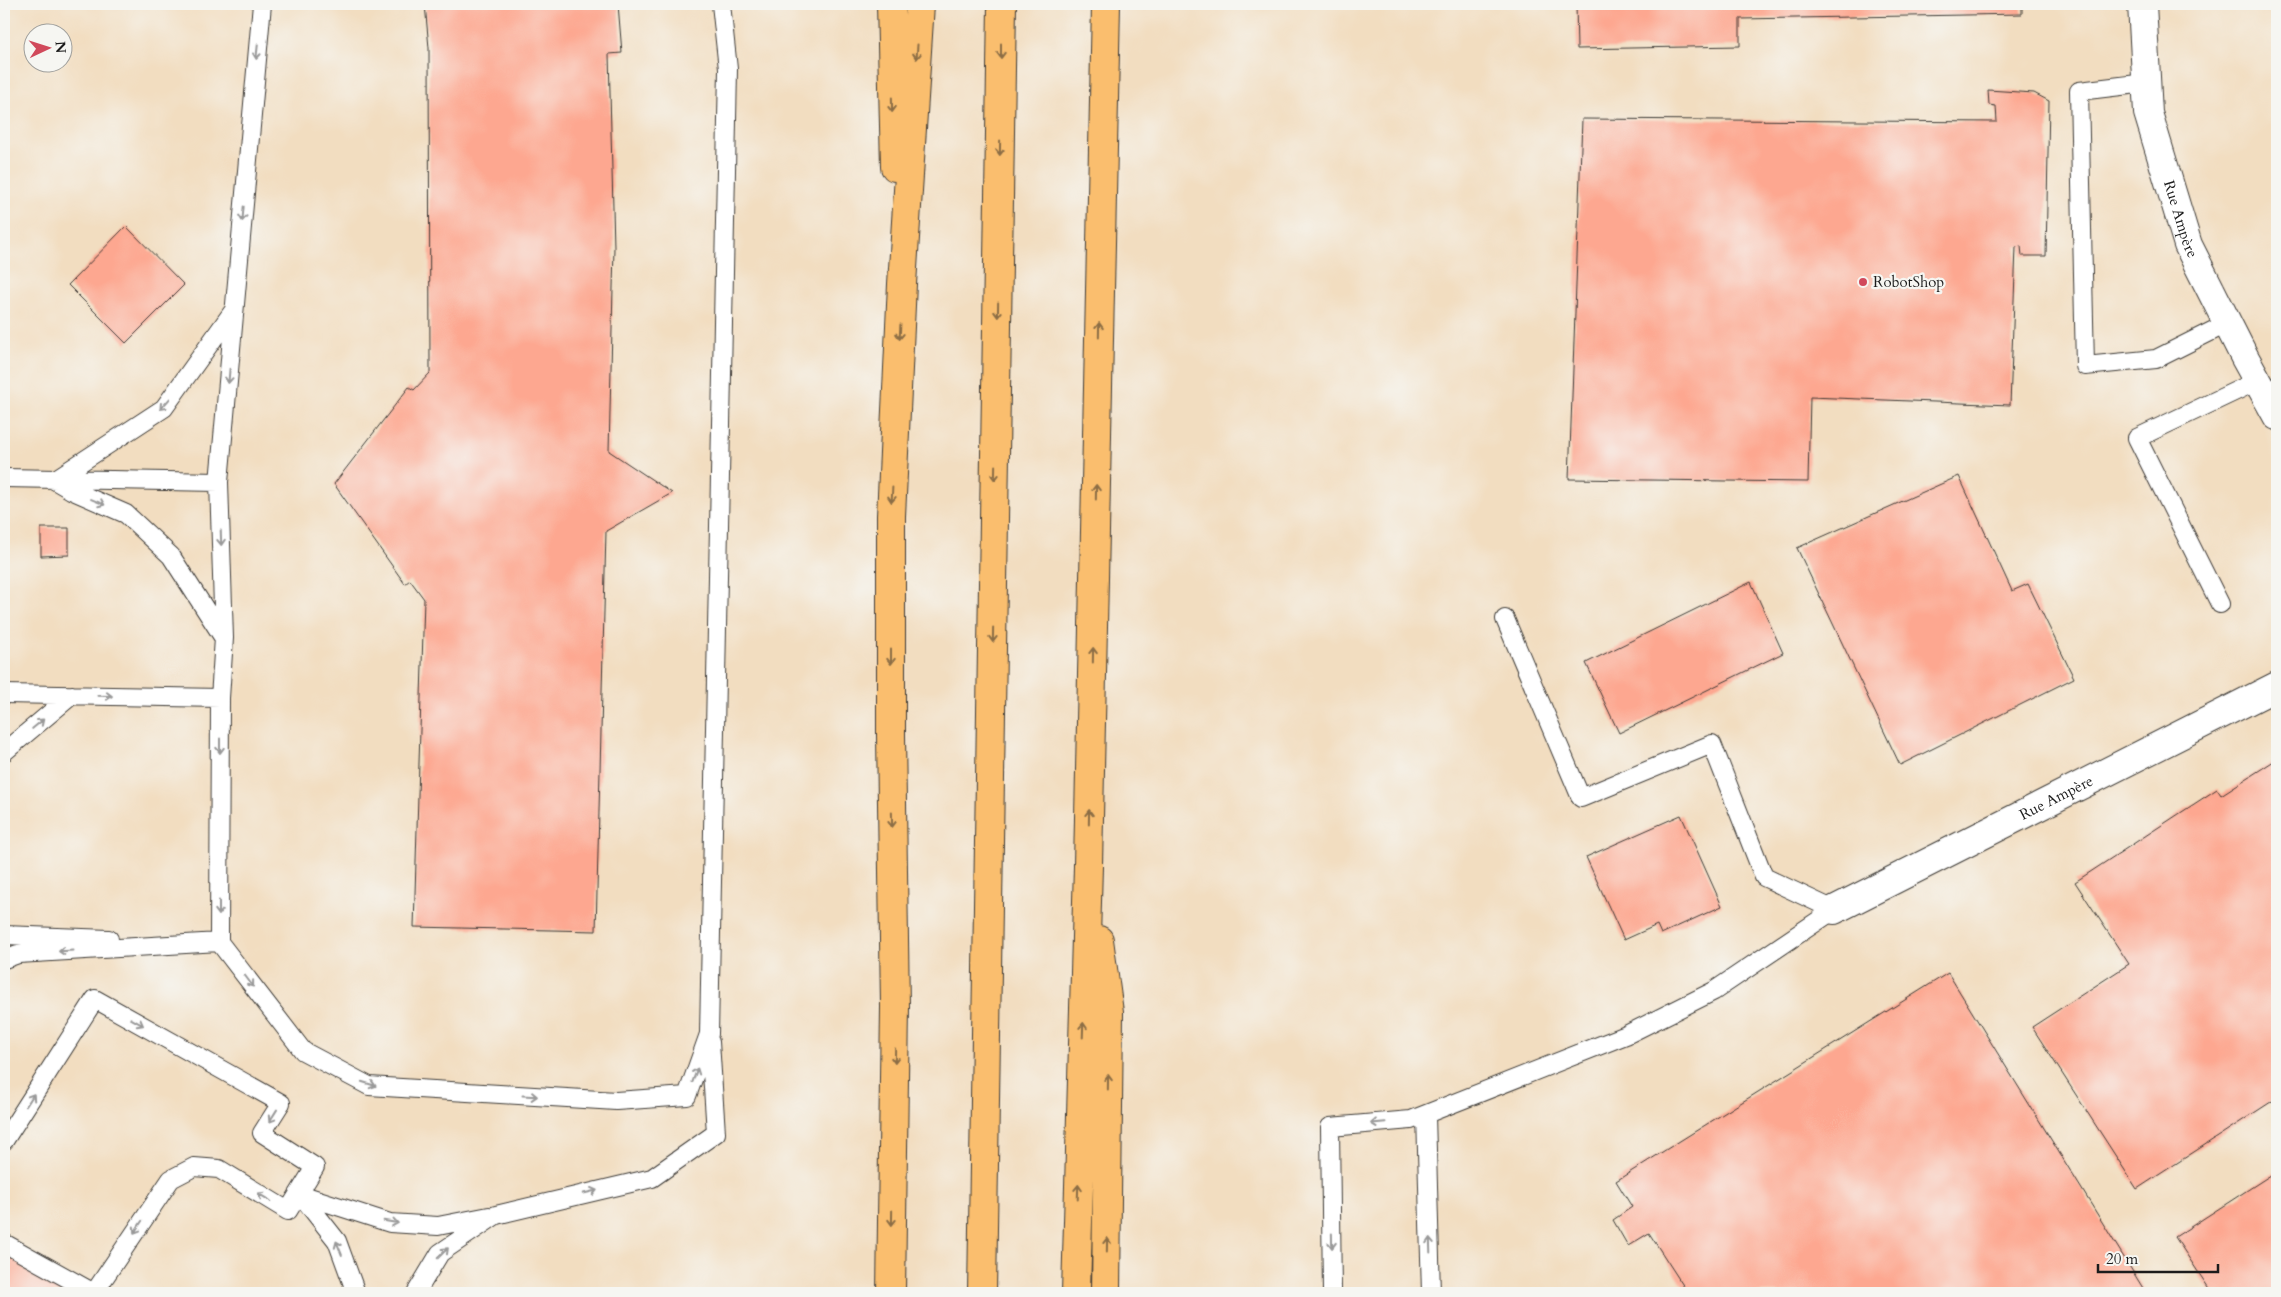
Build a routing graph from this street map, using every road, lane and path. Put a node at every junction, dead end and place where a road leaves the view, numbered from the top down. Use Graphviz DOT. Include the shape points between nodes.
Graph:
graph roads {
  1 [pos="262,4"];
  2 [pos="722,4"];
  3 [pos="891,4"];
  4 [pos="920,4"];
  5 [pos="1002,4"];
  6 [pos="1106,4"];
  7 [pos="2142,4"];
  8 [pos="2146,82"];
  9 [pos="902,284"];
  10 [pos="235,309"];
  11 [pos="2228,323"];
  12 [pos="2257,381"];
  13 [pos="2277,416"];
  14 [pos="4,478"];
  15 [pos="54,480"];
  16 [pos="219,482"];
  17 [pos="2220,604"];
  18 [pos="1505,619"];
  19 [pos="224,638"];
  20 [pos="2277,686"];
  21 [pos="4,694"];
  22 [pos="72,695"];
  23 [pos="220,698"];
  24 [pos="4,752"];
  25 [pos="1088,866"];
  26 [pos="1834,910"];
  27 [pos="4,935"];
  28 [pos="220,942"];
  29 [pos="4,959"];
  30 [pos="709,1034"];
  31 [pos="1426,1115"];
  32 [pos="4,1141"];
  33 [pos="300,1194"];
  34 [pos="496,1215"];
  35 [pos="4,1243"];
  36 [pos="356,1293"];
  37 [pos="416,1293"];
  38 [pos="891,1293"];
  39 [pos="982,1293"];
  40 [pos="1076,1293"];
  41 [pos="1106,1293"];
  42 [pos="1332,1293"];
  43 [pos="1431,1293"];
  1 -- 10 [label="lane, one-way"];
  2 -- 30 [label="lane" via="728,70"];
  3 -- 9 [label="highway, one-way" via="893,129"];
  4 -- 9 [label="highway, one-way"];
  5 -- 39 [label="highway, one-way"];
  25 -- 6 [label="highway, one-way"];
  7 -- 8 [label="street, Rue Ampère"];
  8 -- 11 [label="street, Rue Ampère" via="2148,113 2188,245"];
  8 -- 11 [label="lane" via="2079,91 2085,366 2156,359"];
  9 -- 38 [label="highway, one-way" via="891,516 895,1007"];
  10 -- 15 [label="lane, one-way" via="164,408"];
  10 -- 16 [label="lane, one-way"];
  11 -- 12 [label="street, Rue Ampère"];
  12 -- 13 [label="street, Rue Ampère"];
  12 -- 17 [label="lane" via="2137,438"];
  14 -- 15 [label="lane"];
  15 -- 16 [label="lane"];
  15 -- 19 [label="lane, one-way" via="126,514 171,556"];
  16 -- 19 [label="lane, one-way"];
  18 -- 26 [label="lane" via="1581,798 1712,744 1764,877"];
  19 -- 23 [label="lane"];
  20 -- 26 [label="street, Rue Ampère"];
  21 -- 22 [label="lane"];
  22 -- 23 [label="lane, one-way"];
  24 -- 22 [label="lane, one-way"];
  23 -- 28 [label="lane, one-way"];
  40 -- 25 [label="highway, one-way"];
  41 -- 25 [label="highway, one-way" via="1109,1012"];
  26 -- 31 [label="lane" via="1714,990 1635,1031"];
  27 -- 28 [label="lane"];
  28 -- 29 [label="lane, one-way" via="18,954"];
  28 -- 30 [label="lane, one-way" via="303,1051 369,1086 616,1101 687,1096"];
  34 -- 30 [label="lane, one-way" via="652,1178 716,1132"];
  31 -- 42 [label="lane, one-way" via="1411,1120 1330,1126"];
  43 -- 31 [label="lane, one-way"];
  32 -- 33 [label="lane, one-way" via="95,998 281,1103 262,1134 315,1167"];
  33 -- 34 [label="lane, one-way" via="390,1223 438,1226"];
  33 -- 35 [label="lane, one-way" via="288,1211 219,1169 194,1167 171,1179 94,1293"];
  36 -- 33 [label="lane, one-way" via="337,1241"];
  37 -- 34 [label="lane, one-way" via="440,1253"];
}
